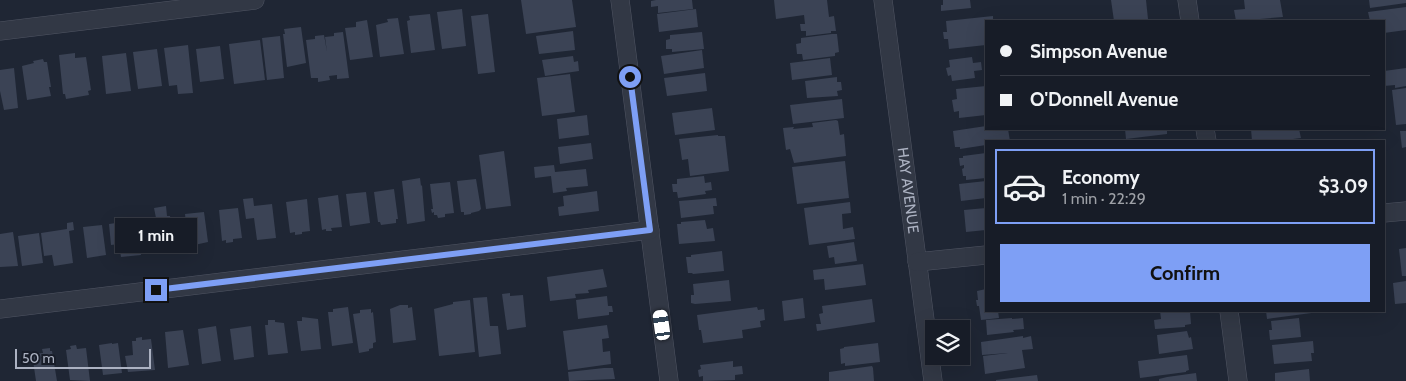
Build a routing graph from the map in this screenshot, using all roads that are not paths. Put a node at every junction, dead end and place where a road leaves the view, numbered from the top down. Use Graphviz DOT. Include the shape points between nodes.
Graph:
graph roads {
  1 [pos="255,0"];
  2 [pos="620,0"];
  3 [pos="883,0"];
  4 [pos="1187,0"];
  5 [pos="1190,20"];
  6 [pos="0,31"];
  7 [pos="1406,211"];
  8 [pos="1385,213"];
  9 [pos="650,230"];
  10 [pos="985,255"];
  11 [pos="917,262"];
  12 [pos="0,309"];
  13 [pos="1230,312"];
  14 [pos="669,381"];
  15 [pos="933,381"];
  16 [pos="1238,381"];
  1 -- 6 [label="street"];
  2 -- 9 [label="street"];
  3 -- 11 [label="street, HAY AVENUE"];
  4 -- 5 [label="street"];
  7 -- 8 [label="street"];
  9 -- 12 [label="street"];
  9 -- 14 [label="street"];
  10 -- 11 [label="street"];
  11 -- 15 [label="street, HAY AVENUE"];
  13 -- 16 [label="street"];
}
